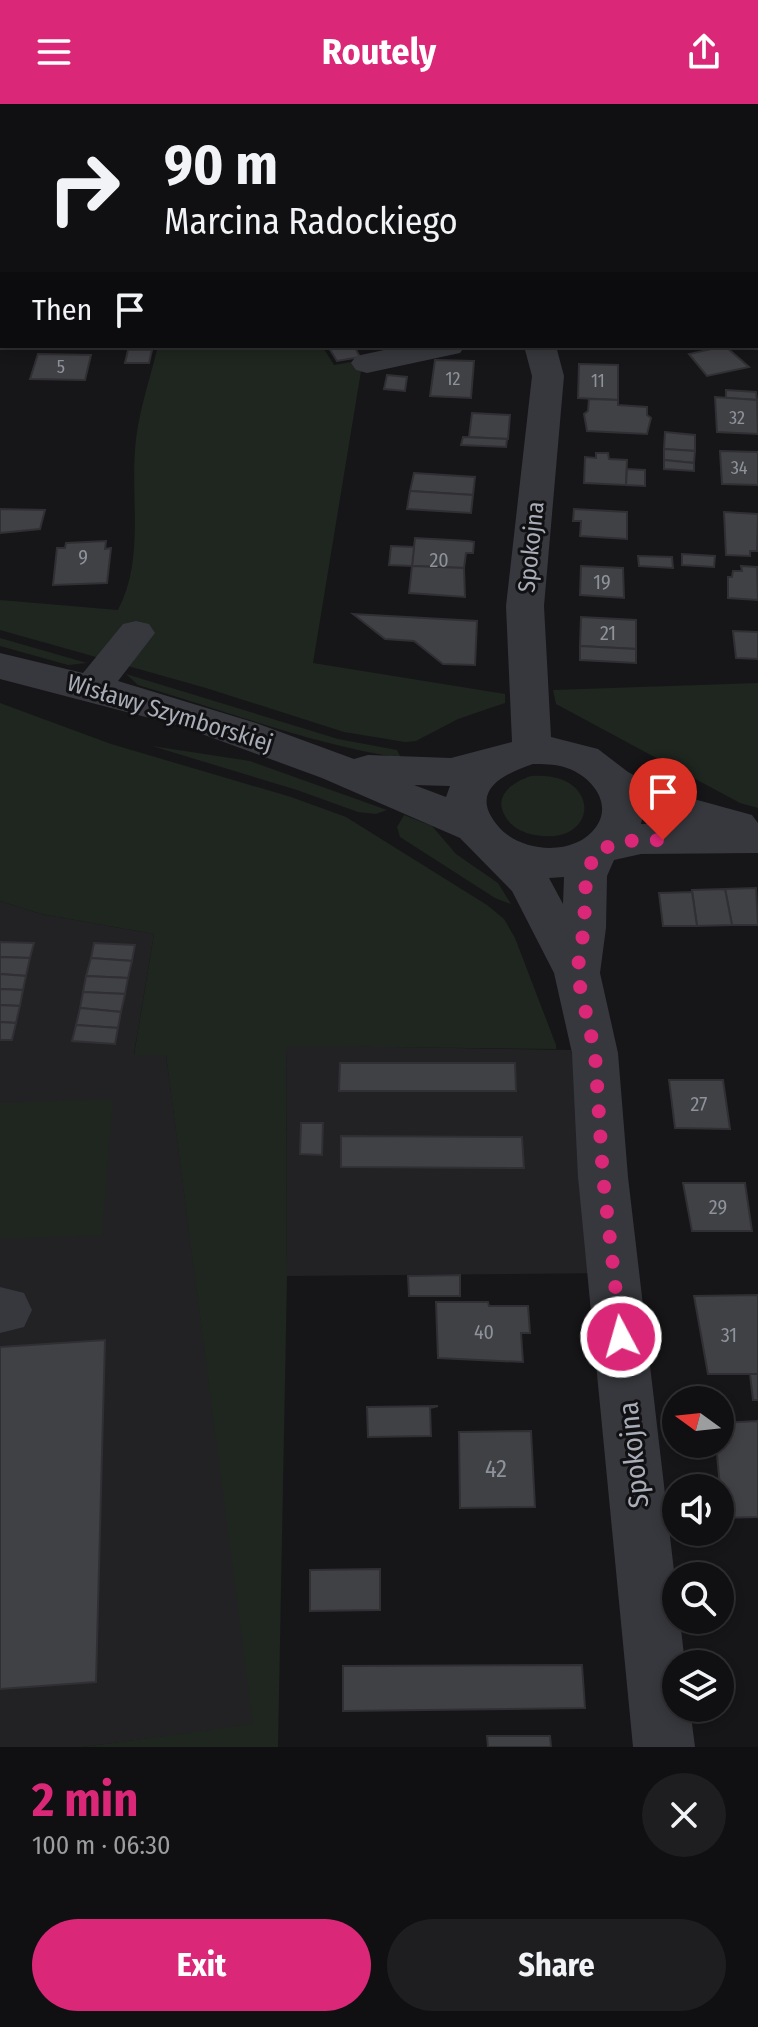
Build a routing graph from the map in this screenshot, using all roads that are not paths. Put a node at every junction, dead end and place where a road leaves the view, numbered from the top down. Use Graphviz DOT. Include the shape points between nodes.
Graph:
graph roads {
  1 [pos="439,348"];
  2 [pos="541,348"];
  3 [pos="367,363"];
  4 [pos="136,633"];
  5 [pos="0,666"];
  6 [pos="92,688"];
  7 [pos="532,750"];
  8 [pos="488,765"];
  9 [pos="338,766"];
  10 [pos="615,783"];
  11 [pos="758,836"];
  12 [pos="486,839"];
  13 [pos="600,849"];
  14 [pos="577,973"];
  15 [pos="664,1747"];
  1 -- 3 [label="street"];
  2 -- 7 [label="street, Spokojna" via="548,376 525,606"];
  4 -- 6 [label="street"];
  5 -- 6 [label="street, Wisławy Szymborskiej"];
  6 -- 9 [label="street, Wisławy Szymborskiej"];
  7 -- 8 [label="street"];
  7 -- 10 [label="street" via="576,756"];
  8 -- 9 [label="street, Wisławy Szymborskiej" via="451,772"];
  8 -- 12 [label="street" via="465,795 466,810"];
  9 -- 12 [label="street, Wisławy Szymborskiej" via="442,809"];
  10 -- 11 [label="street" via="647,801"];
  10 -- 13 [label="street" via="624,817"];
  11 -- 13 [label="street" via="641,839"];
  12 -- 13 [label="street" via="523,860 556,863"];
  12 -- 14 [label="street, Spokojna" via="528,880"];
  13 -- 14 [label="street, Spokojna" via="586,876"];
  14 -- 15 [label="street, Spokojna" via="595,1053 603,1177"];
}
